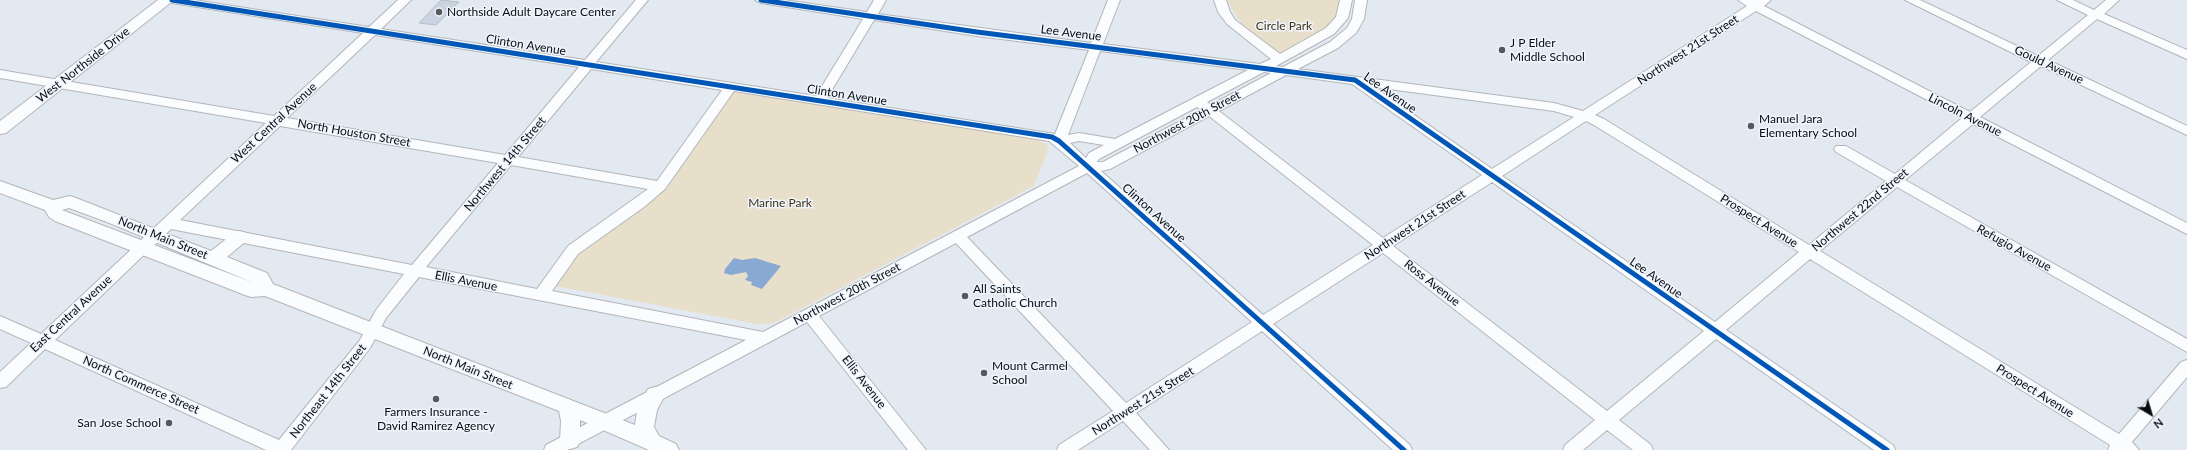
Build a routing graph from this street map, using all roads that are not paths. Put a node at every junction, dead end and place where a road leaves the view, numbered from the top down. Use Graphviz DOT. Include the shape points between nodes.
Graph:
graph roads {
  1 [pos="167,0"];
  2 [pos="172,0"];
  3 [pos="405,0"];
  4 [pos="642,0"];
  5 [pos="761,0"];
  6 [pos="880,0"];
  7 [pos="1114,0"];
  8 [pos="1220,0"];
  9 [pos="1346,0"];
  10 [pos="1361,0"];
  11 [pos="1911,0"];
  12 [pos="2063,0"];
  13 [pos="2113,0"];
  14 [pos="1755,2"];
  15 [pos="2096,14"];
  16 [pos="870,16"];
  17 [pos="372,31"];
  18 [pos="1096,46"];
  19 [pos="2187,55"];
  20 [pos="2040,61"];
  21 [pos="588,65"];
  22 [pos="1282,65"];
  23 [pos="1261,69"];
  24 [pos="0,74"];
  25 [pos="1355,80"];
  26 [pos="59,83"];
  27 [pos="731,86"];
  28 [pos="819,101"];
  29 [pos="1204,106"];
  30 [pos="1586,116"];
  31 [pos="1972,118"];
  32 [pos="277,120"];
  33 [pos="0,129"];
  34 [pos="2187,131"];
  35 [pos="1059,141"];
  36 [pos="1116,144"];
  37 [pos="1840,150"];
  38 [pos="508,160"];
  39 [pos="1088,167"];
  40 [pos="1492,176"];
  41 [pos="1895,181"];
  42 [pos="0,186"];
  43 [pos="660,186"];
  44 [pos="167,223"];
  45 [pos="2187,229"];
  46 [pos="957,236"];
  47 [pos="240,237"];
  48 [pos="148,241"];
  49 [pos="1383,245"];
  50 [pos="1809,252"];
  51 [pos="213,259"];
  52 [pos="415,271"];
  53 [pos="266,289"];
  54 [pos="541,295"];
  55 [pos="810,314"];
  56 [pos="0,322"];
  57 [pos="1262,324"];
  58 [pos="373,330"];
  59 [pos="1714,330"];
  60 [pos="764,338"];
  61 [pos="43,341"];
  62 [pos="2187,346"];
  63 [pos="2187,366"];
  64 [pos="0,382"];
  65 [pos="655,395"];
  66 [pos="568,408"];
  67 [pos="1125,412"];
  68 [pos="1607,420"];
  69 [pos="606,421"];
  70 [pos="651,440"];
  71 [pos="570,441"];
  72 [pos="2122,448"];
  73 [pos="281,450"];
  74 [pos="552,450"];
  75 [pos="669,450"];
  76 [pos="918,450"];
  77 [pos="1065,450"];
  78 [pos="1161,450"];
  79 [pos="1404,450"];
  80 [pos="1571,450"];
  81 [pos="1645,450"];
  82 [pos="1887,450"];
  1 -- 26 [label="main road, West Northside Drive"];
  2 -- 17 [label="street, Clinton Avenue"];
  3 -- 17 [label="street, West Central Avenue"];
  4 -- 21 [label="street, Northwest 14th Street"];
  5 -- 16 [label="street, Lee Avenue"];
  6 -- 16 [label="street"];
  7 -- 18 [label="street"];
  8 -- 22 [label="street" via="1231,22"];
  9 -- 22 [label="street" via="1342,18 1330,31"];
  10 -- 22 [label="street" via="1356,24 1346,36"];
  11 -- 20 [label="street, Gould Avenue"];
  12 -- 15 [label="street"];
  13 -- 15 [label="street, Northwest 22nd Street"];
  14 -- 30 [label="street, Northwest 21st Street"];
  14 -- 31 [label="street, Lincoln Avenue"];
  15 -- 19 [label="street"];
  15 -- 20 [label="street, Northwest 22nd Street"];
  16 -- 18 [label="street, Lee Avenue"];
  16 -- 28 [label="street"];
  17 -- 21 [label="street, Clinton Avenue"];
  17 -- 32 [label="street, West Central Avenue"];
  18 -- 23 [label="street, Lee Avenue"];
  18 -- 35 [label="street"];
  20 -- 31 [label="street, Northwest 22nd Street"];
  20 -- 34 [label="street, Gould Avenue"];
  21 -- 27 [label="street, Clinton Avenue"];
  21 -- 38 [label="street, Northwest 14th Street"];
  22 -- 23 [label="street, Lee Avenue"];
  22 -- 25 [label="street, Lee Avenue"];
  22 -- 29 [label="street, Northwest 20th Street"];
  23 -- 29 [label="street, Northwest 20th Street"];
  24 -- 26 [label="street, North Houston Street"];
  25 -- 30 [label="street, Prospect Avenue" via="1554,107"];
  25 -- 40 [label="street, Lee Avenue"];
  26 -- 32 [label="street, North Houston Street"];
  26 -- 33 [label="main road, West Northside Drive"];
  27 -- 28 [label="street, Clinton Avenue"];
  27 -- 43 [label="street"];
  28 -- 35 [label="street, Clinton Avenue" via="1043,134"];
  29 -- 36 [label="street, Northwest 20th Street"];
  29 -- 39 [label="street, Northwest 20th Street" via="1105,166"];
  29 -- 49 [label="street, Ross Avenue"];
  30 -- 40 [label="street, Northwest 21st Street"];
  30 -- 50 [label="street, Prospect Avenue"];
  31 -- 41 [label="street, Northwest 22nd Street"];
  31 -- 45 [label="street, Lincoln Avenue"];
  32 -- 38 [label="street, North Houston Street"];
  32 -- 44 [label="street, West Central Avenue"];
  35 -- 36 [label="street" via="1079,137"];
  35 -- 39 [label="street, Clinton Avenue"];
  36 -- 39 [label="street, Northwest 20th Street" via="1094,156"];
  37 -- 41 [label="street, Refugio Avenue"];
  38 -- 43 [label="street, North Houston Street"];
  38 -- 52 [label="street, Northwest 14th Street"];
  39 -- 46 [label="street, Northwest 20th Street"];
  39 -- 57 [label="street, Clinton Avenue"];
  40 -- 49 [label="street, Northwest 21st Street"];
  40 -- 59 [label="street, Lee Avenue"];
  41 -- 50 [label="street, Northwest 22nd Street"];
  41 -- 62 [label="street, Refugio Avenue"];
  42 -- 48 [label="main road, North Main Street" via="52,206 54,213 61,217"];
  43 -- 54 [label="street" via="639,204 573,250"];
  44 -- 47 [label="street, Ellis Avenue"];
  44 -- 48 [label="street, West Central Avenue"];
  46 -- 55 [label="street, Northwest 20th Street"];
  46 -- 67 [label="street"];
  47 -- 51 [label="main road"];
  47 -- 52 [label="street, Ellis Avenue"];
  48 -- 51 [label="main road, North Main Street"];
  48 -- 53 [label="main road, North Main Street" via="251,290"];
  48 -- 61 [label="street, East Central Avenue"];
  49 -- 57 [label="street, Northwest 21st Street"];
  49 -- 68 [label="street, Ross Avenue"];
  50 -- 59 [label="street, Northwest 22nd Street"];
  50 -- 72 [label="street, Prospect Avenue"];
  51 -- 53 [label="main road, North Main Street" via="261,278"];
  52 -- 54 [label="street, Ellis Avenue"];
  52 -- 58 [label="street, Northwest 14th Street" via="381,314"];
  53 -- 58 [label="main road, North Main Street"];
  54 -- 60 [label="street, Ellis Avenue"];
  55 -- 60 [label="street, Northwest 20th Street"];
  55 -- 76 [label="street, Ellis Avenue"];
  56 -- 61 [label="street, North Commerce Street"];
  57 -- 67 [label="street, Northwest 21st Street"];
  57 -- 79 [label="street, Clinton Avenue"];
  58 -- 66 [label="main road, North Main Street"];
  58 -- 73 [label="street, Northeast 14th Street" via="366,344"];
  59 -- 68 [label="street, Northwest 22nd Street"];
  59 -- 82 [label="street, Lee Avenue"];
  60 -- 65 [label="street, Northwest 20th Street"];
  61 -- 64 [label="street, East Central Avenue"];
  61 -- 73 [label="street, North Commerce Street"];
  63 -- 72 [label="street"];
  65 -- 69 [label="street, Northwest 20th Street"];
  65 -- 70 [label="main road" via="647,410 644,428"];
  66 -- 69 [label="main road, North Main Street"];
  66 -- 71 [label="main road" via="572,421"];
  67 -- 77 [label="street, Northwest 21st Street"];
  67 -- 78 [label="street"];
  68 -- 80 [label="street, Northwest 22nd Street"];
  68 -- 81 [label="street, Ross Avenue"];
  69 -- 70 [label="main road, North Main Street"];
  69 -- 71 [label="street, Northwest 20th Street"];
  70 -- 75 [label="main road, North Main Street"];
  71 -- 74 [label="street, Northwest 20th Street"];
}
